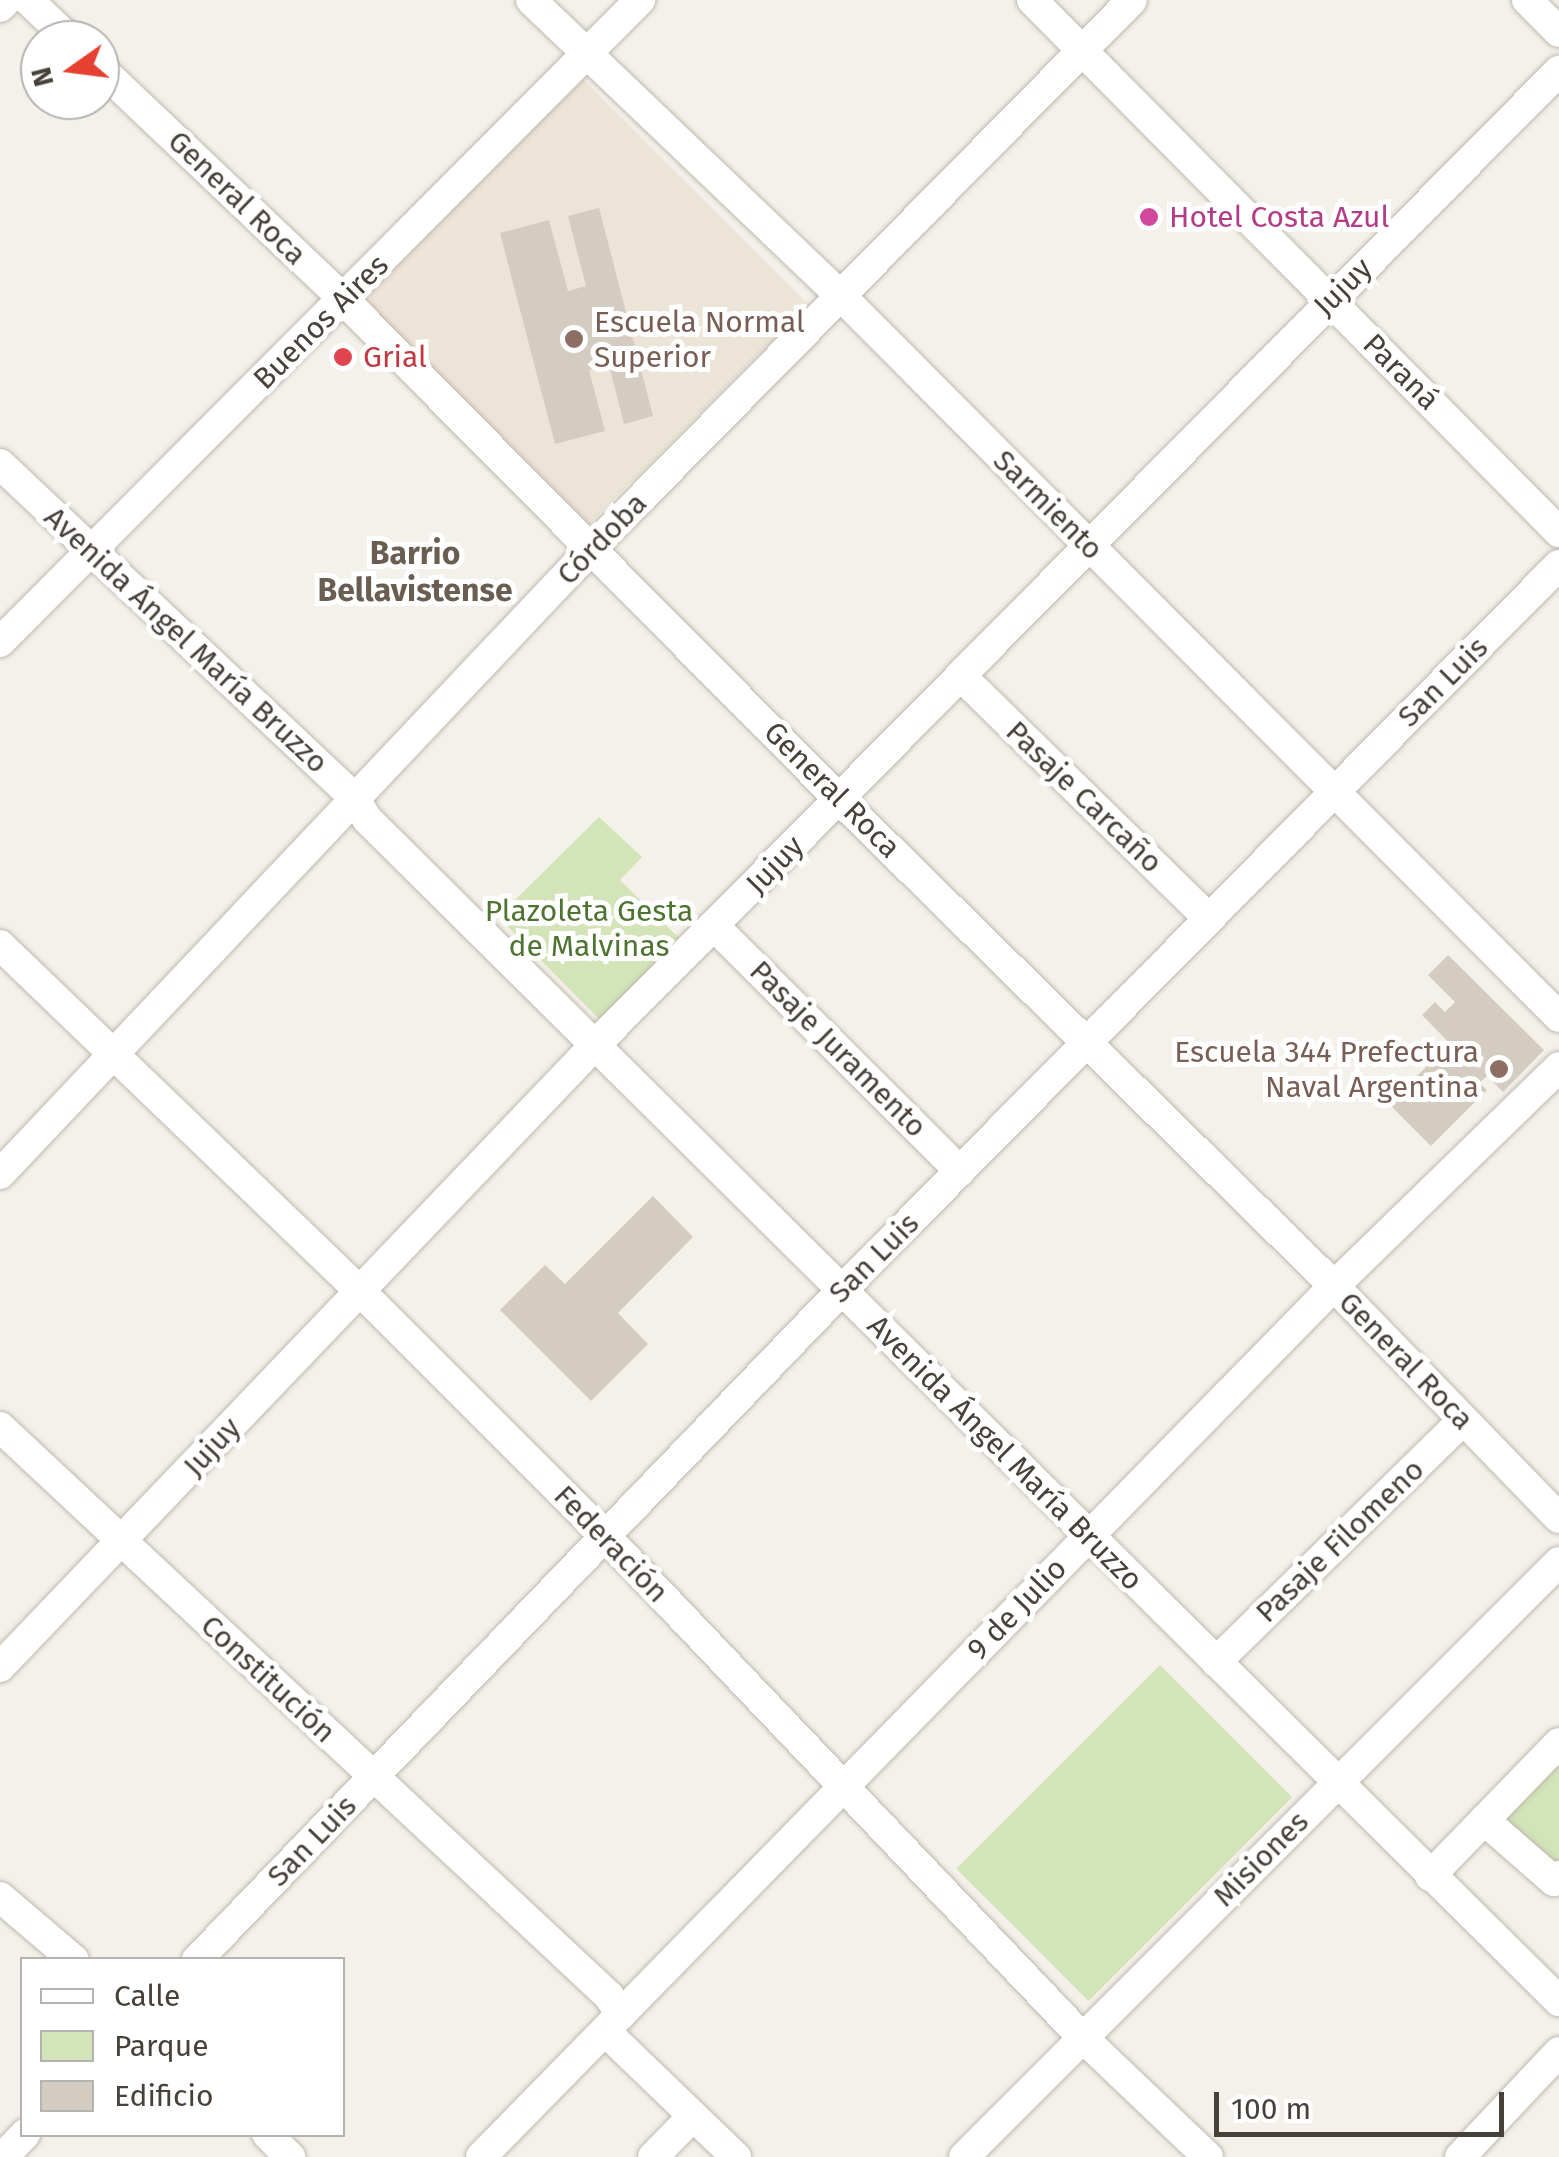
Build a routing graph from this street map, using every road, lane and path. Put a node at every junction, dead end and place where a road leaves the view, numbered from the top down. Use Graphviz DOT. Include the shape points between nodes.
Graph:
graph roads {
  1 [pos="7,0"];
  2 [pos="28,0"];
  3 [pos="530,0"];
  4 [pos="640,0"];
  5 [pos="1032,0"];
  6 [pos="1132,0"];
  7 [pos="1527,0"];
  8 [pos="0,7"];
  9 [pos="49,20"];
  10 [pos="1559,32"];
  11 [pos="1080,50"];
  12 [pos="586,54"];
  13 [pos="1559,71"];
  14 [pos="120,87"];
  15 [pos="840,294"];
  16 [pos="343,299"];
  17 [pos="1330,300"];
  18 [pos="0,464"];
  19 [pos="0,486"];
  20 [pos="1559,532"];
  21 [pos="1088,546"];
  22 [pos="592,548"];
  23 [pos="86,557"];
  24 [pos="1559,566"];
  25 [pos="0,642"];
  26 [pos="960,676"];
  27 [pos="1335,791"];
  28 [pos="838,798"];
  29 [pos="355,810"];
  30 [pos="1208,918"];
  31 [pos="716,926"];
  32 [pos="0,944"];
  33 [pos="1559,1017"];
  34 [pos="1087,1039"];
  35 [pos="597,1043"];
  36 [pos="118,1054"];
  37 [pos="1559,1067"];
  38 [pos="960,1171"];
  39 [pos="0,1174"];
  40 [pos="1334,1286"];
  41 [pos="841,1290"];
  42 [pos="360,1291"];
  43 [pos="1463,1420"];
  44 [pos="0,1427"];
  45 [pos="1559,1518"];
  46 [pos="1088,1536"];
  47 [pos="606,1537"];
  48 [pos="122,1544"];
  49 [pos="1559,1562"];
  50 [pos="1216,1662"];
  51 [pos="0,1667"];
  52 [pos="1559,1743"];
  53 [pos="374,1777"];
  54 [pos="1336,1784"];
  55 [pos="844,1786"];
  56 [pos="1484,1820"];
  57 [pos="1430,1876"];
  58 [pos="1559,1876"];
  59 [pos="0,1897"];
  60 [pos="70,1957"];
  61 [pos="200,1957"];
  62 [pos="1559,2001"];
  63 [pos="613,2023"];
  64 [pos="1082,2037"];
  65 [pos="1559,2052"];
  66 [pos="693,2116"];
  67 [pos="22,2137"];
  68 [pos="269,2137"];
  69 [pos="3,2157"];
  70 [pos="290,2157"];
  71 [pos="480,2157"];
  72 [pos="653,2157"];
  73 [pos="736,2157"];
  74 [pos="964,2157"];
  75 [pos="1208,2157"];
  76 [pos="1460,2157"];
  1 -- 8 [label="street"];
  2 -- 9 [label="street"];
  3 -- 12 [label="street, Sarmiento"];
  4 -- 12 [label="street, Buenos Aires"];
  5 -- 11 [label="street, Paraná"];
  6 -- 11 [label="street, Córdoba"];
  7 -- 10 [label="street"];
  11 -- 15 [label="street, Córdoba"];
  11 -- 17 [label="street, Paraná"];
  12 -- 15 [label="street, Sarmiento"];
  12 -- 16 [label="street, Buenos Aires"];
  13 -- 17 [label="street, Jujuy"];
  14 -- 16 [label="street, General Roca"];
  15 -- 21 [label="street, Sarmiento"];
  15 -- 22 [label="street, Córdoba"];
  16 -- 22 [label="street, General Roca"];
  16 -- 23 [label="street, Buenos Aires"];
  17 -- 20 [label="street, Paraná"];
  17 -- 21 [label="street, Jujuy"];
  18 -- 23 [label="street, Avenida Ángel María Bruzzo"];
  19 -- 23 [label="street, Avenida Ángel María Bruzzo"];
  21 -- 26 [label="street, Jujuy"];
  21 -- 27 [label="street, Sarmiento"];
  22 -- 28 [label="street, General Roca"];
  22 -- 29 [label="street, Córdoba"];
  23 -- 25 [label="street, Buenos Aires"];
  23 -- 29 [label="street, Avenida Ángel María Bruzzo"];
  24 -- 27 [label="street, San Luis"];
  26 -- 28 [label="street, Jujuy"];
  26 -- 30 [label="street, Pasaje Carcaño"];
  27 -- 30 [label="street, San Luis"];
  27 -- 33 [label="street, Sarmiento"];
  28 -- 31 [label="street, Jujuy"];
  28 -- 34 [label="street, General Roca"];
  29 -- 35 [label="street, Avenida Ángel María Bruzzo"];
  29 -- 36 [label="street, Córdoba"];
  30 -- 34 [label="street, San Luis"];
  31 -- 35 [label="street, Jujuy"];
  31 -- 38 [label="street, Pasaje Juramento"];
  32 -- 36 [label="street, Federación"];
  34 -- 38 [label="street, San Luis"];
  34 -- 40 [label="street, General Roca"];
  35 -- 41 [label="street, Avenida Ángel María Bruzzo"];
  35 -- 42 [label="street, Jujuy"];
  36 -- 39 [label="street, Córdoba"];
  36 -- 42 [label="street, Federación"];
  37 -- 40 [label="street, 9 de Julio"];
  38 -- 41 [label="street, San Luis"];
  40 -- 43 [label="street, General Roca"];
  40 -- 46 [label="street, 9 de Julio"];
  41 -- 46 [label="street, Avenida Ángel María Bruzzo"];
  41 -- 47 [label="street, San Luis"];
  42 -- 47 [label="street, Federación"];
  42 -- 48 [label="street, Jujuy"];
  43 -- 45 [label="street, General Roca"];
  43 -- 50 [label="street, Pasaje Filomeno"];
  44 -- 48 [label="street, Constitución"];
  46 -- 50 [label="street, Avenida Ángel María Bruzzo"];
  46 -- 55 [label="street, 9 de Julio"];
  47 -- 53 [label="street, San Luis"];
  47 -- 55 [label="street, Federación"];
  48 -- 51 [label="street, Jujuy"];
  48 -- 53 [label="street, Constitución"];
  49 -- 54 [label="street, Misiones"];
  50 -- 54 [label="street, Avenida Ángel María Bruzzo"];
  52 -- 56 [label="street"];
  53 -- 61 [label="street, San Luis"];
  53 -- 63 [label="street, Constitución" via="609,1996"];
  54 -- 57 [label="street, Avenida Ángel María Bruzzo"];
  54 -- 64 [label="street, Misiones"];
  55 -- 63 [label="street, 9 de Julio"];
  55 -- 64 [label="street, Federación"];
  56 -- 57 [label="street"];
  56 -- 58 [label="street" via="1554,1882"];
  57 -- 62 [label="street, Avenida Ángel María Bruzzo"];
  59 -- 60 [label="street"];
  63 -- 66 [label="street, Constitución"];
  63 -- 71 [label="street, 9 de Julio"];
  64 -- 74 [label="street, Misiones"];
  64 -- 75 [label="street, Federación"];
  65 -- 76 [label="street"];
  66 -- 72 [label="street"];
  66 -- 73 [label="street, Constitución"];
  67 -- 69 [label="street"];
  68 -- 70 [label="street"];
}
